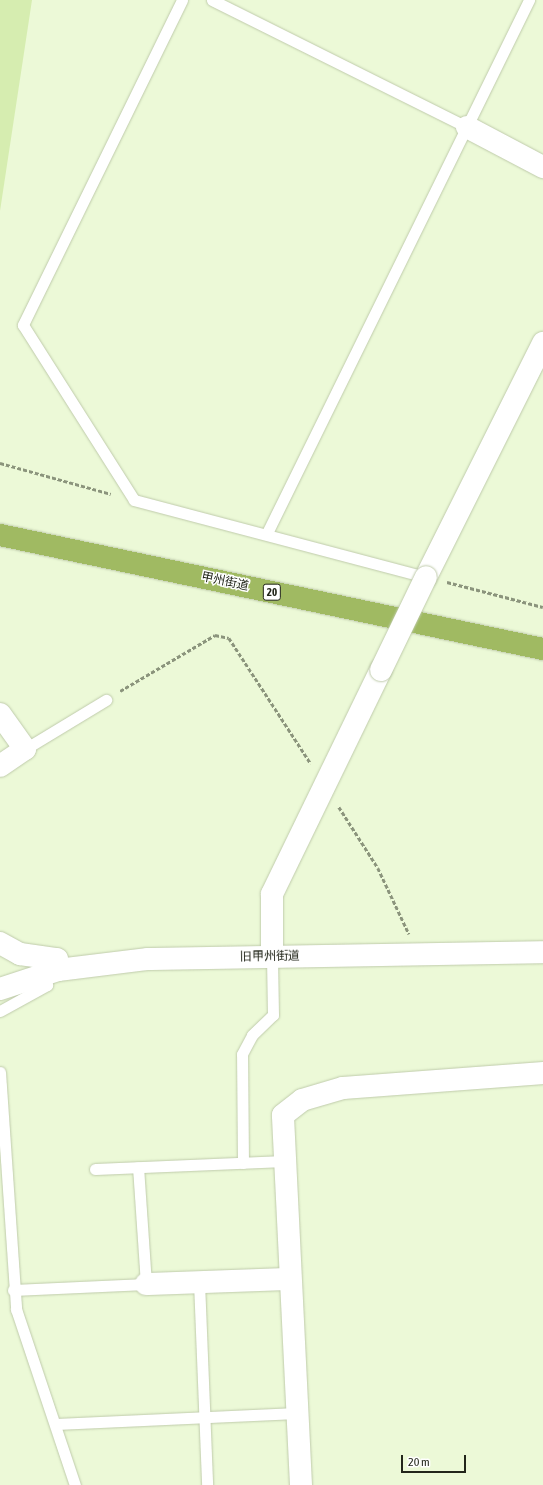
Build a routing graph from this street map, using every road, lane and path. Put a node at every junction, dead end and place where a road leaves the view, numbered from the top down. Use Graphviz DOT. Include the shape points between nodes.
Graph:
graph roads {
  1 [pos="182,0"];
  2 [pos="212,0"];
  3 [pos="529,0"];
  4 [pos="466,127"];
  5 [pos="543,167"];
  6 [pos="543,343"];
  7 [pos="0,463"];
  8 [pos="134,500"];
  9 [pos="267,533"];
  10 [pos="0,535"];
  11 [pos="426,577"];
  12 [pos="543,607"];
  13 [pos="543,649"];
  14 [pos="106,700"];
  15 [pos="0,714"];
  16 [pos="25,749"];
  17 [pos="0,766"];
  18 [pos="325,784"];
  19 [pos="0,943"];
  20 [pos="543,952"];
  21 [pos="419,955"];
  22 [pos="272,956"];
  23 [pos="58,970"];
  24 [pos="4,983"];
  25 [pos="0,1011"];
  26 [pos="0,1072"];
  27 [pos="543,1072"];
  28 [pos="285,1161"];
  29 [pos="243,1163"];
  30 [pos="138,1167"];
  31 [pos="95,1168"];
  32 [pos="290,1279"];
  33 [pos="199,1282"];
  34 [pos="146,1284"];
  35 [pos="13,1290"];
  36 [pos="297,1413"];
  37 [pos="203,1417"];
  38 [pos="56,1424"];
  39 [pos="75,1485"];
  40 [pos="207,1485"];
  41 [pos="301,1485"];
  1 -- 8 [label="lane" via="23,325"];
  2 -- 4 [label="lane"];
  3 -- 4 [label="lane"];
  4 -- 5 [label="street"];
  4 -- 9 [label="lane"];
  6 -- 11 [label="street"];
  7 -- 8 [label="path"];
  8 -- 9 [label="lane"];
  9 -- 11 [label="lane"];
  10 -- 13 [label="highway, 甲州街道 / 20"];
  11 -- 12 [label="path"];
  11 -- 18 [label="street, bridge"];
  14 -- 16 [label="lane"];
  14 -- 18 [label="path" via="215,635 229,638"];
  15 -- 16 [label="street"];
  16 -- 17 [label="street"];
  18 -- 21 [label="path" via="378,868"];
  18 -- 22 [label="street" via="272,894"];
  19 -- 23 [label="street" via="20,954 57,960"];
  20 -- 21 [label="street, 旧甲州街道"];
  21 -- 22 [label="street, 旧甲州街道"];
  22 -- 23 [label="street, 旧甲州街道" via="148,959"];
  22 -- 29 [label="lane" via="273,1015 252,1035 242,1054"];
  23 -- 24 [label="street, 旧甲州街道"];
  24 -- 25 [label="lane" via="47,985"];
  26 -- 35 [label="lane"];
  27 -- 28 [label="street" via="343,1088 302,1100 283,1115"];
  28 -- 29 [label="lane"];
  28 -- 32 [label="street"];
  29 -- 30 [label="lane"];
  30 -- 31 [label="lane"];
  30 -- 34 [label="lane"];
  32 -- 33 [label="street"];
  32 -- 36 [label="street"];
  33 -- 34 [label="street"];
  33 -- 37 [label="lane"];
  34 -- 35 [label="lane"];
  35 -- 38 [label="lane" via="16,1308"];
  36 -- 37 [label="lane"];
  36 -- 41 [label="street"];
  37 -- 38 [label="lane"];
  37 -- 40 [label="lane"];
  38 -- 39 [label="lane"];
}
